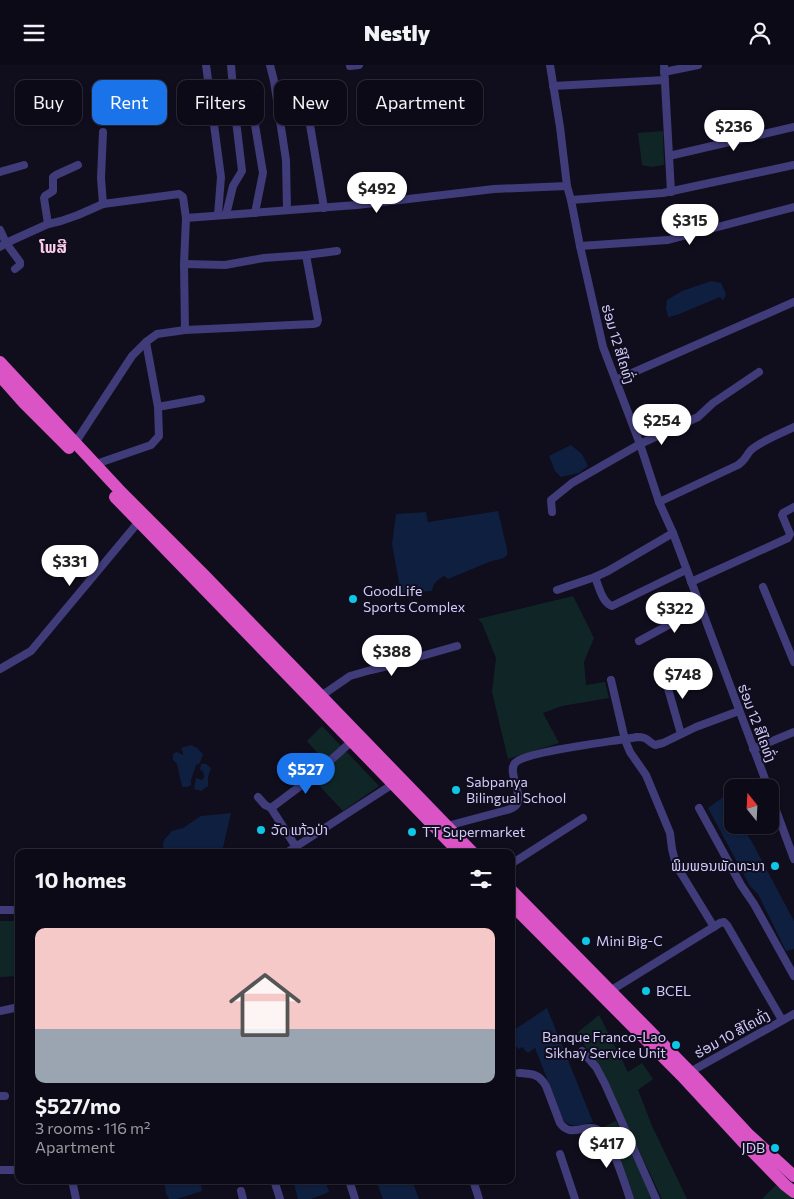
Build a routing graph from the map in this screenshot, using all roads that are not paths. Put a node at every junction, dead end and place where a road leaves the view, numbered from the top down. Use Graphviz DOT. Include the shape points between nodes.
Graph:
graph roads {
  1 [pos="206,65"];
  2 [pos="231,65"];
  3 [pos="270,65"];
  4 [pos="550,65"];
  5 [pos="698,65"];
  6 [pos="664,73"];
  7 [pos="553,85"];
  8 [pos="255,125"];
  9 [pos="310,125"];
  10 [pos="794,127"];
  11 [pos="103,132"];
  12 [pos="669,156"];
  13 [pos="24,165"];
  14 [pos="78,165"];
  15 [pos="794,165"];
  16 [pos="0,172"];
  17 [pos="567,185"];
  18 [pos="671,192"];
  19 [pos="571,200"];
  20 [pos="103,204"];
  21 [pos="794,207"];
  22 [pos="324,208"];
  23 [pos="287,210"];
  24 [pos="255,213"];
  25 [pos="222,215"];
  26 [pos="186,219"];
  27 [pos="48,224"];
  28 [pos="0,229"];
  29 [pos="3,245"];
  30 [pos="580,246"];
  31 [pos="337,251"];
  32 [pos="306,255"];
  33 [pos="184,264"];
  34 [pos="15,269"];
  35 [pos="794,302"];
  36 [pos="185,330"];
  37 [pos="146,342"];
  38 [pos="0,362"];
  39 [pos="760,372"];
  40 [pos="0,376"];
  41 [pos="616,380"];
  42 [pos="201,399"];
  43 [pos="158,407"];
  44 [pos="794,427"];
  45 [pos="75,443"];
  46 [pos="640,444"];
  47 [pos="96,464"];
  48 [pos="660,502"];
  49 [pos="794,507"];
  50 [pos="552,511"];
  51 [pos="141,519"];
  52 [pos="673,533"];
  53 [pos="686,570"];
  54 [pos="595,577"];
  55 [pos="691,582"];
  56 [pos="763,587"];
  57 [pos="557,590"];
  58 [pos="700,608"];
  59 [pos="639,641"];
  60 [pos="457,646"];
  61 [pos="794,662"];
  62 [pos="0,669"];
  63 [pos="663,671"];
  64 [pos="611,680"];
  65 [pos="321,696"];
  66 [pos="739,711"];
  67 [pos="794,732"];
  68 [pos="681,734"];
  69 [pos="625,740"];
  70 [pos="352,741"];
  71 [pos="754,749"];
  72 [pos="765,779"];
  73 [pos="393,784"];
  74 [pos="258,797"];
  75 [pos="271,808"];
  76 [pos="699,808"];
  77 [pos="583,818"];
  78 [pos="779,818"];
  79 [pos="447,826"];
  80 [pos="296,847"];
  81 [pos="293,849"];
  82 [pos="456,849"];
  83 [pos="469,849"];
  84 [pos="794,859"];
  85 [pos="515,861"];
  86 [pos="515,895"];
  87 [pos="515,908"];
  88 [pos="0,910"];
  89 [pos="15,910"];
  90 [pos="714,927"];
  91 [pos="794,976"];
  92 [pos="610,991"];
  93 [pos="15,1008"];
  94 [pos="0,1011"];
  95 [pos="793,1016"];
  96 [pos="782,1020"];
  97 [pos="582,1051"];
  98 [pos="519,1073"];
  99 [pos="686,1074"];
  100 [pos="560,1154"];
  101 [pos="0,1170"];
  102 [pos="15,1170"];
  103 [pos="794,1176"];
  104 [pos="73,1184"];
  105 [pos="275,1184"];
  106 [pos="350,1184"];
  107 [pos="474,1184"];
  108 [pos="794,1192"];
  109 [pos="76,1199"];
  110 [pos="280,1199"];
  111 [pos="355,1199"];
  112 [pos="479,1199"];
  113 [pos="575,1199"];
  114 [pos="630,1199"];
  115 [pos="656,1199"];
  1 -- 25 [label="street"];
  2 -- 25 [label="street" via="242,171"];
  3 -- 23 [label="street" via="286,160"];
  4 -- 7 [label="street, ຮ່ອມ 12 ສີໄຄທົ່ງ"];
  5 -- 6 [label="street"];
  6 -- 7 [label="street"];
  6 -- 12 [label="street"];
  7 -- 17 [label="street, ຮ່ອມ 12 ສີໄຄທົ່ງ"];
  8 -- 24 [label="street" via="263,173"];
  9 -- 22 [label="street"];
  10 -- 12 [label="street"];
  11 -- 20 [label="street" via="100,178"];
  12 -- 18 [label="street"];
  13 -- 16 [label="street"];
  14 -- 27 [label="street" via="53,177 53,191 44,198"];
  15 -- 18 [label="street"];
  17 -- 19 [label="street, ຮ່ອມ 12 ສີໄຄທົ່ງ"];
  17 -- 22 [label="street" via="494,189"];
  18 -- 19 [label="street"];
  19 -- 30 [label="street, ຮ່ອມ 12 ສີໄຄທົ່ງ"];
  20 -- 26 [label="street" via="179,194 183,197"];
  20 -- 27 [label="street"];
  21 -- 30 [label="street" via="668,240"];
  22 -- 23 [label="street"];
  23 -- 24 [label="street"];
  24 -- 25 [label="street"];
  25 -- 26 [label="street"];
  26 -- 33 [label="street"];
  27 -- 29 [label="street"];
  28 -- 29 [label="street"];
  29 -- 34 [label="street" via="20,262"];
  30 -- 41 [label="street, ຮ່ອມ 12 ສີໄຄທົ່ງ" via="603,347"];
  31 -- 32 [label="street"];
  32 -- 33 [label="street" via="225,265"];
  32 -- 36 [label="street" via="317,323"];
  33 -- 36 [label="street"];
  35 -- 41 [label="street"];
  36 -- 37 [label="street" via="157,335"];
  37 -- 43 [label="street"];
  37 -- 45 [label="street" via="132,355"];
  38 -- 45 [label="highway"];
  39 -- 46 [label="street" via="713,403 698,417"];
  40 -- 51 [label="highway"];
  41 -- 46 [label="street, ຮ່ອມ 12 ສີໄຄທົ່ງ"];
  42 -- 43 [label="street"];
  43 -- 47 [label="street" via="159,436 151,445"];
  44 -- 48 [label="street" via="750,451 738,465"];
  45 -- 47 [label="highway"];
  46 -- 48 [label="street, ຮ່ອມ 12 ສີໄຄທົ່ງ"];
  46 -- 50 [label="street" via="564,489 551,499"];
  47 -- 51 [label="highway"];
  48 -- 52 [label="street, ຮ່ອມ 12 ສີໄຄທົ່ງ"];
  49 -- 55 [label="street" via="782,515 790,535 788,538"];
  51 -- 62 [label="street" via="31,651"];
  51 -- 65 [label="highway" via="205,576"];
  51 -- 70 [label="highway"];
  52 -- 53 [label="street, ຮ່ອມ 12 ສີໄຄທົ່ງ"];
  52 -- 54 [label="street"];
  53 -- 54 [label="street" via="612,606 605,601"];
  53 -- 55 [label="street, ຮ່ອມ 12 ສີໄຄທົ່ງ"];
  54 -- 57 [label="street"];
  55 -- 58 [label="street, ຮ່ອມ 12 ສີໄຄທົ່ງ"];
  56 -- 61 [label="street"];
  58 -- 59 [label="street"];
  58 -- 66 [label="street, ຮ່ອມ 12 ສີໄຄທົ່ງ"];
  60 -- 65 [label="street" via="350,677"];
  63 -- 68 [label="street"];
  64 -- 69 [label="street"];
  65 -- 79 [label="highway"];
  66 -- 68 [label="street"];
  66 -- 71 [label="street, ຮ່ອມ 12 ສີໄຄທົ່ງ"];
  67 -- 71 [label="street"];
  68 -- 69 [label="street" via="655,745 644,737"];
  69 -- 79 [label="street" via="544,752 519,760 513,769 518,796 514,807"];
  69 -- 90 [label="street" via="646,775 670,833 676,865"];
  70 -- 73 [label="highway"];
  70 -- 75 [label="street"];
  71 -- 72 [label="street, ຮ່ອມ 12 ສີໄຄທົ່ງ"];
  73 -- 80 [label="street"];
  73 -- 82 [label="highway"];
  74 -- 75 [label="street"];
  75 -- 80 [label="street"];
  76 -- 91 [label="street"];
  77 -- 85 [label="street"];
  78 -- 84 [label="street"];
  79 -- 83 [label="highway"];
  80 -- 81 [label="street"];
  86 -- 92 [label="highway"];
  87 -- 99 [label="highway"];
  88 -- 89 [label="street"];
  90 -- 92 [label="street"];
  90 -- 96 [label="street" via="724,922 727,925"];
  92 -- 99 [label="highway"];
  93 -- 94 [label="street"];
  95 -- 96 [label="street, ຮ່ອມ 10 ສີໄຄທົ່ງ"];
  96 -- 99 [label="street, ຮ່ອມ 10 ສີໄຄທົ່ງ"];
  97 -- 115 [label="street" via="606,1084"];
  98 -- 114 [label="street" via="539,1076 563,1127 573,1131 595,1128 604,1135"];
  99 -- 103 [label="highway"];
  99 -- 108 [label="highway" via="742,1141"];
  100 -- 113 [label="street"];
  101 -- 102 [label="street"];
  104 -- 109 [label="street"];
  105 -- 110 [label="street"];
  106 -- 111 [label="street"];
  107 -- 112 [label="street"];
}
